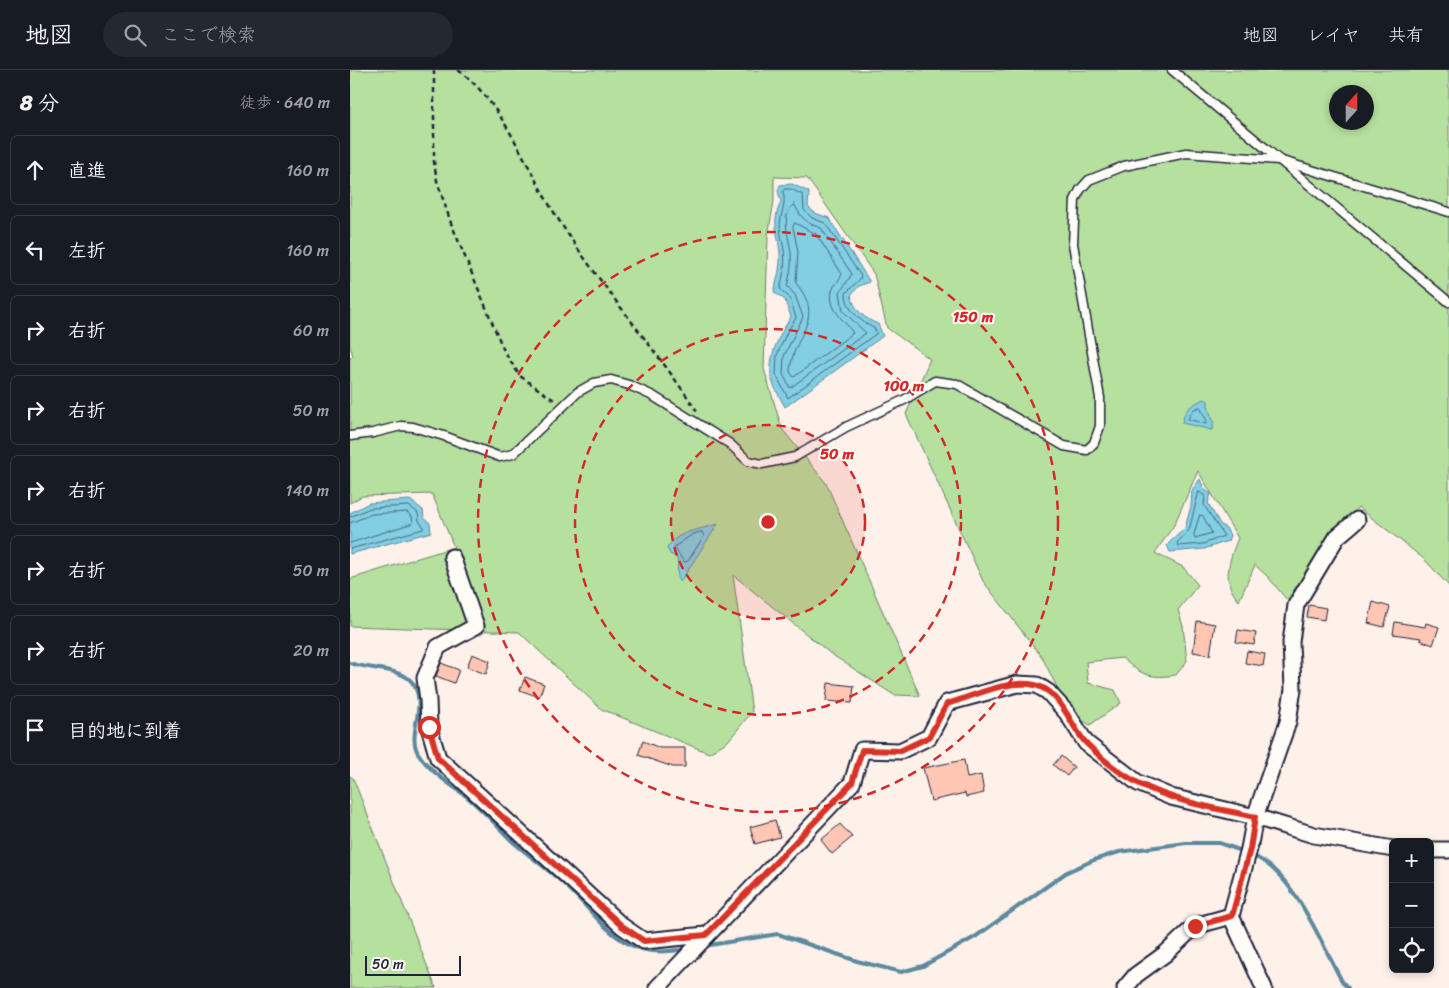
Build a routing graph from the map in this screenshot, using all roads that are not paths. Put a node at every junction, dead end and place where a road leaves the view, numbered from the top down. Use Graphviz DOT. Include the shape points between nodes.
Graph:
graph roads {
  1 [pos="1172,70"];
  2 [pos="1279,160"];
  3 [pos="1449,212"];
  4 [pos="1449,302"];
  5 [pos="350,436"];
  6 [pos="1358,520"];
  7 [pos="452,557"];
  8 [pos="1255,817"];
  9 [pos="1389,848"];
  10 [pos="1434,850"];
  11 [pos="1449,850"];
  12 [pos="1232,916"];
  13 [pos="706,935"];
  14 [pos="658,988"];
  15 [pos="1125,988"];
  16 [pos="1264,988"];
  1 -- 2 [label="lane"];
  2 -- 3 [label="lane"];
  2 -- 4 [label="lane"];
  2 -- 5 [label="lane" via="1186,153 1124,166 1089,180 1080,190 1075,200 1073,244 1100,398 1100,426 1094,443 1087,450 1064,446 957,384 935,381 904,400 846,427 795,458 762,464 748,461 730,444 653,396 629,384 611,380 594,383 578,392 513,454 500,458 413,427 401,426"];
  6 -- 8 [label="street" via="1337,537 1296,605 1292,642 1293,689 1288,722"];
  7 -- 13 [label="street" via="476,626 438,647 425,678 429,727 438,758 622,926 644,941"];
  8 -- 9 [label="street" via="1314,835"];
  8 -- 12 [label="street"];
  8 -- 13 [label="street" via="1171,797 1138,783 1086,742 1048,692 1037,685 1016,684 947,704 929,737 900,751 862,750 852,783"];
  10 -- 11 [label="street"];
  12 -- 15 [label="street" via="1195,926"];
  12 -- 16 [label="street"];
  13 -- 14 [label="street"];
}
